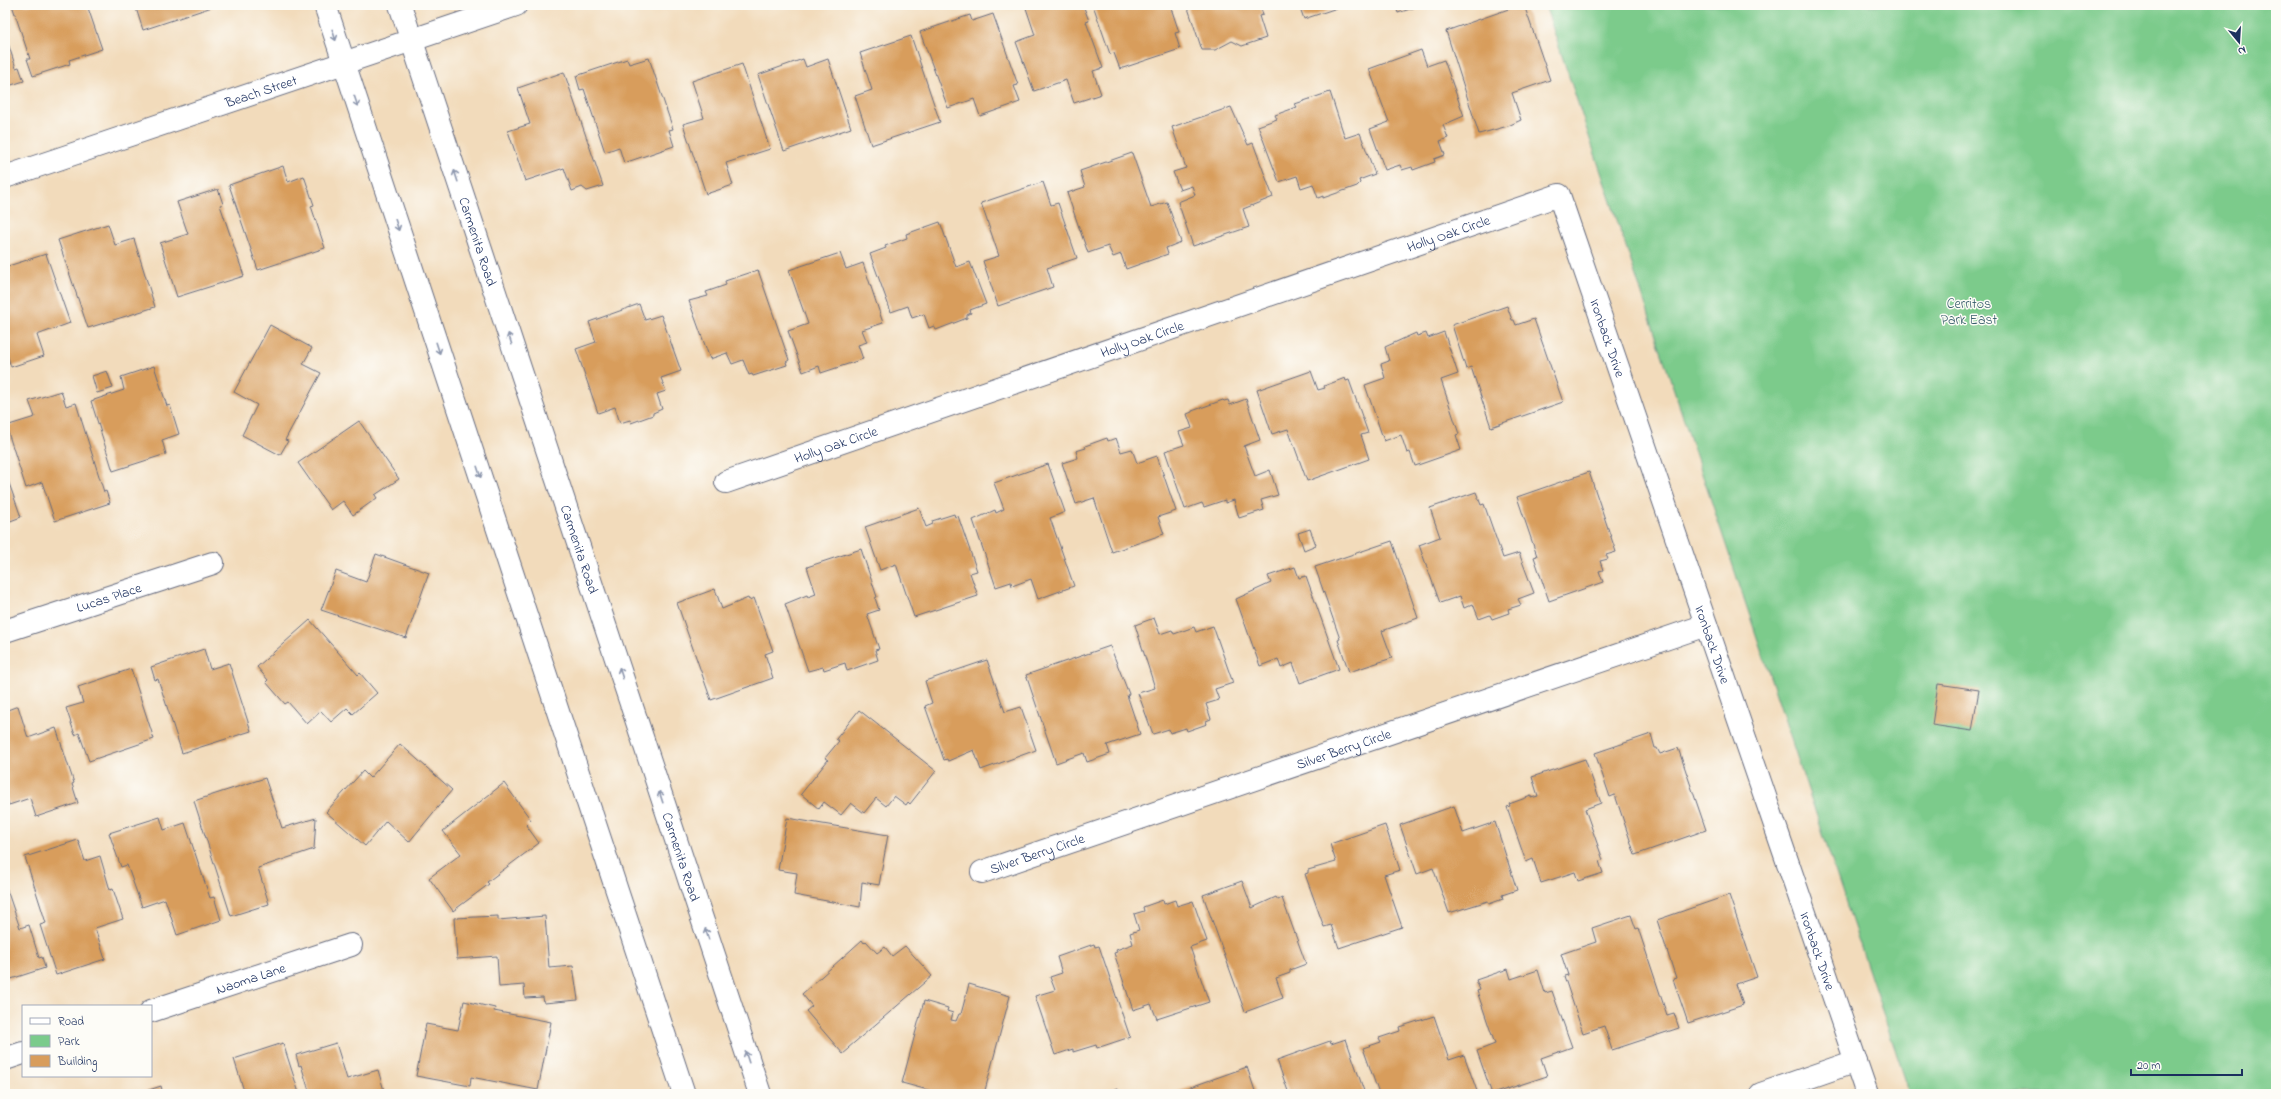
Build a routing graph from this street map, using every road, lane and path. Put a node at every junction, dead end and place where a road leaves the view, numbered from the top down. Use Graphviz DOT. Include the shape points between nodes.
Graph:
graph roads {
  1 [pos="325,5"];
  2 [pos="400,5"];
  3 [pos="516,5"];
  4 [pos="412,41"];
  5 [pos="344,64"];
  6 [pos="5,177"];
  7 [pos="1559,195"];
  8 [pos="726,482"];
  9 [pos="213,563"];
  10 [pos="1706,625"];
  11 [pos="5,631"];
  12 [pos="982,872"];
  13 [pos="350,945"];
  14 [pos="152,1011"];
  15 [pos="22,1053"];
  16 [pos="5,1059"];
  17 [pos="1856,1061"];
  18 [pos="684,1094"];
  19 [pos="760,1094"];
  20 [pos="1761,1094"];
  21 [pos="1867,1094"];
  1 -- 5 [label="street, one-way"];
  2 -- 4 [label="street, Carmenita Road"];
  3 -- 4 [label="street, Beach Street"];
  4 -- 5 [label="street, Beach Street"];
  19 -- 4 [label="street, Carmenita Road, one-way"];
  5 -- 6 [label="street, Beach Street"];
  5 -- 18 [label="street, one-way"];
  7 -- 8 [label="street, Holly Oak Circle"];
  7 -- 10 [label="street, Ironback Drive"];
  9 -- 11 [label="street, Lucas Place"];
  10 -- 12 [label="street, Silver Berry Circle"];
  10 -- 17 [label="street, Ironback Drive"];
  13 -- 14 [label="street, Naoma Lane"];
  15 -- 16 [label="street"];
  17 -- 20 [label="street"];
  17 -- 21 [label="street, Ironback Drive"];
}
